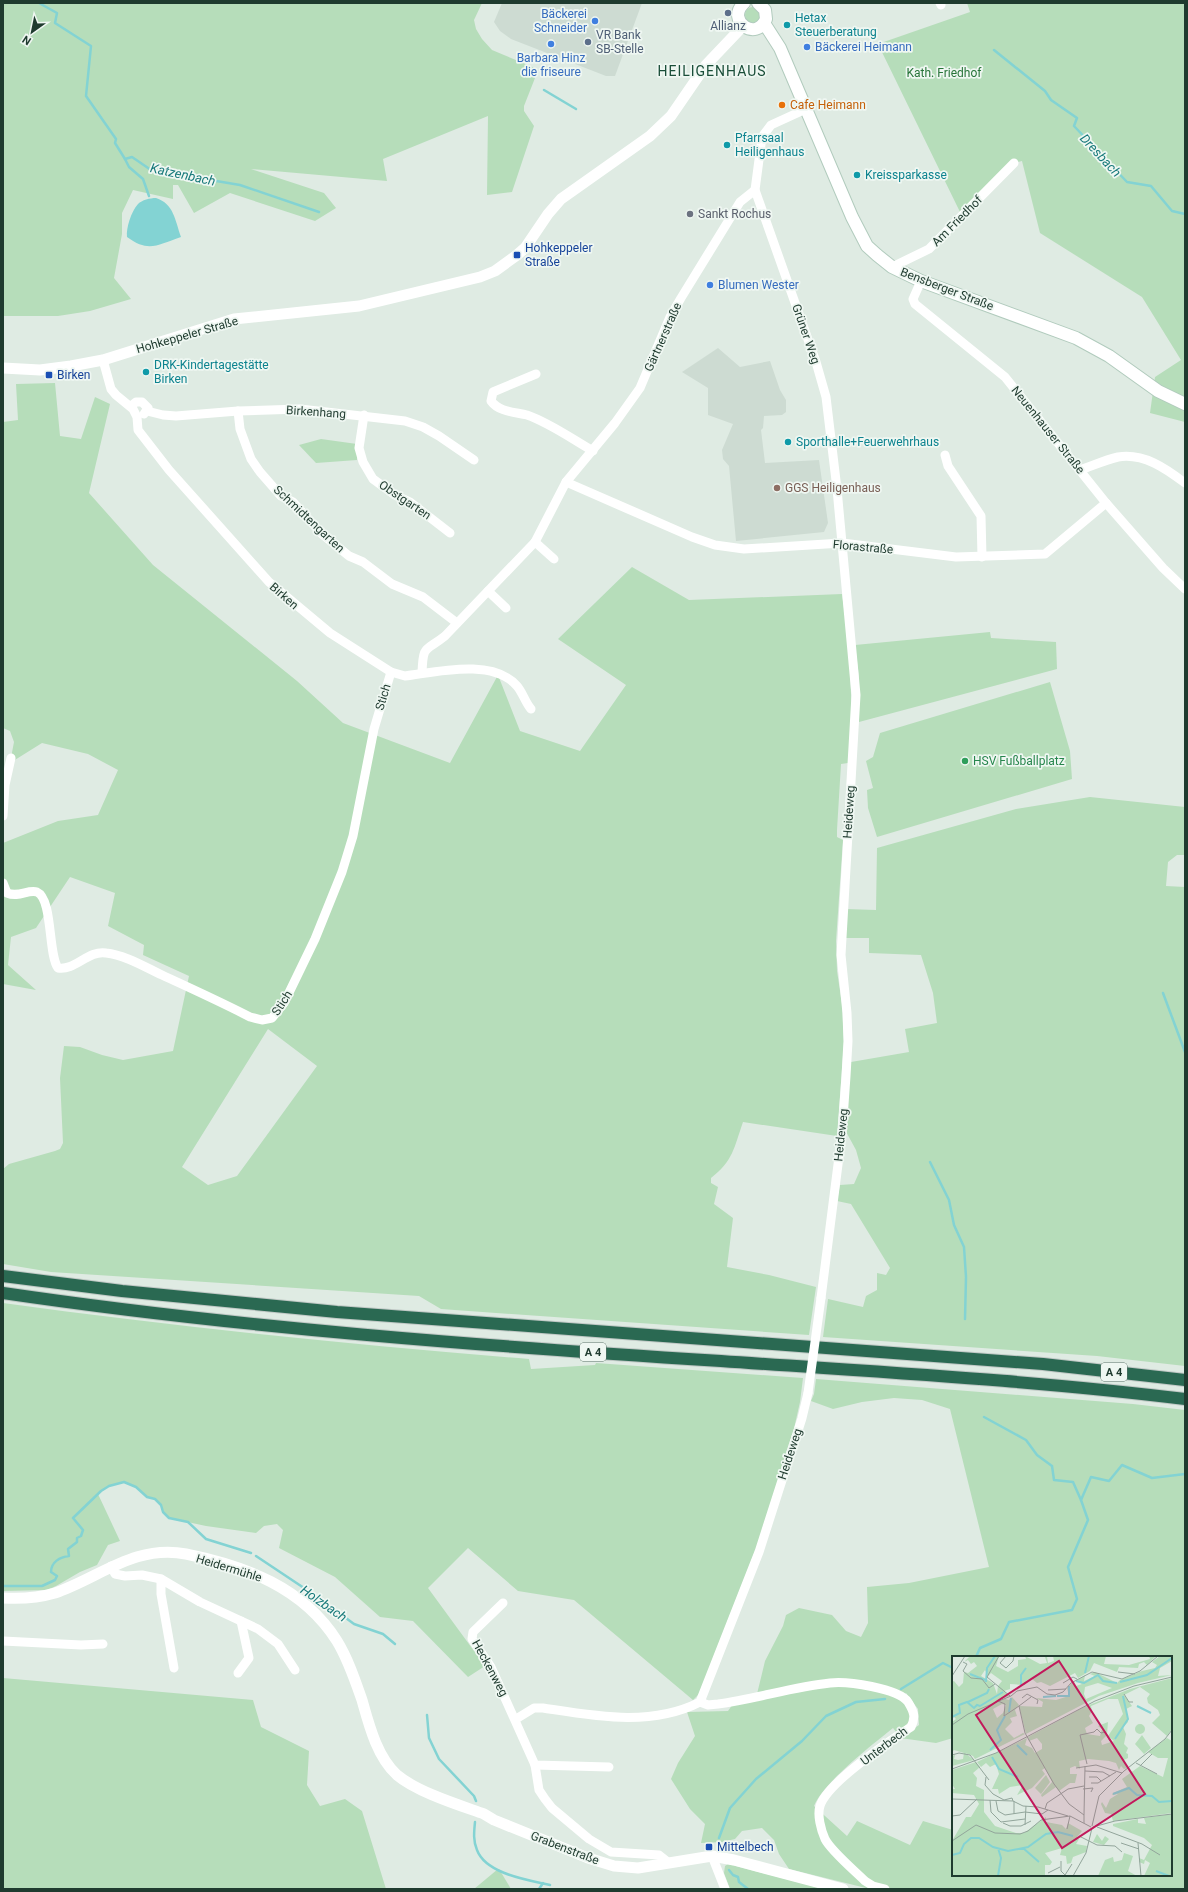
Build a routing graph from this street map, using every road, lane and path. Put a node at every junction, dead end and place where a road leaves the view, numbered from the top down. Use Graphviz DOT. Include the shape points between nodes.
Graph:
graph roads {
  1 [pos="742,4"];
  2 [pos="762,4"];
  3 [pos="764,23"];
  4 [pos="743,26"];
  5 [pos="806,109"];
  6 [pos="1014,163"];
  7 [pos="755,190"];
  8 [pos="892,267"];
  9 [pos="921,281"];
  10 [pos="103,360"];
  11 [pos="3,368"];
  12 [pos="536,374"];
  13 [pos="1185,404"];
  14 [pos="131,406"];
  15 [pos="147,411"];
  16 [pos="238,411"];
  17 [pos="364,415"];
  18 [pos="137,417"];
  19 [pos="593,451"];
  20 [pos="945,455"];
  21 [pos="474,460"];
  22 [pos="1080,470"];
  23 [pos="566,482"];
  24 [pos="1185,483"];
  25 [pos="1106,503"];
  26 [pos="450,533"];
  27 [pos="535,542"];
  28 [pos="842,543"];
  29 [pos="982,557"];
  30 [pos="554,559"];
  31 [pos="1185,589"];
  32 [pos="488,590"];
  33 [pos="506,608"];
  34 [pos="457,623"];
  35 [pos="391,672"];
  36 [pos="422,673"];
  37 [pos="531,709"];
  38 [pos="11,758"];
  39 [pos="3,816"];
  40 [pos="3,883"];
  41 [pos="3,1276"];
  42 [pos="3,1293"];
  43 [pos="1185,1380"];
  44 [pos="1185,1399"];
  45 [pos="111,1566"];
  46 [pos="161,1579"];
  47 [pos="3,1598"];
  48 [pos="503,1603"];
  49 [pos="241,1621"];
  50 [pos="3,1642"];
  51 [pos="103,1644"];
  52 [pos="174,1668"];
  53 [pos="295,1670"];
  54 [pos="238,1673"];
  55 [pos="697,1704"];
  56 [pos="516,1719"];
  57 [pos="535,1765"];
  58 [pos="609,1767"];
  59 [pos="465,1807"];
  60 [pos="712,1856"];
  61 [pos="669,1862"];
  62 [pos="725,1889"];
  63 [pos="843,1889"];
  64 [pos="885,1889"];
  1 -- 4 [label="main road" via="738,18"];
  2 -- 3 [label="main road" via="766,14"];
  3 -- 4 [label="main road" via="755,29"];
  3 -- 5 [label="main road, Bensberger Straße" via="780,48"];
  4 -- 10 [label="street, Hohkeppeler Straße" via="706,65 660,126 638,145 561,199 525,248 495,271 480,277 359,306 234,319"];
  5 -- 7 [label="street, Grüner Weg" via="771,125 766,130 762,137"];
  5 -- 8 [label="main road, Bensberger Straße" via="867,246"];
  6 -- 8 [label="street, Am Friedhof" via="929,249"];
  7 -- 19 [label="street, Gärtnerstraße" via="740,202 677,304 640,388"];
  7 -- 28 [label="street, Grüner Weg" via="826,397"];
  8 -- 9 [label="main road, Bensberger Straße"];
  9 -- 13 [label="main road, Bensberger Straße" via="1076,338 1108,356 1158,391"];
  9 -- 22 [label="street, Neuenhauser Straße" via="913,298 915,304 1005,377"];
  10 -- 11 [label="street, Hohkeppeler Straße" via="40,370"];
  10 -- 14 [label="street, Birken" via="111,389"];
  12 -- 19 [label="street" via="493,392 491,401 500,409 540,420"];
  14 -- 15 [label="street" via="140,401 146,406"];
  14 -- 18 [label="street, Birken"];
  15 -- 16 [label="street, Birkenhang" via="176,416"];
  15 -- 18 [label="street"];
  16 -- 17 [label="street, Birkenhang" via="300,408"];
  16 -- 34 [label="street, Schmidtengarten" via="240,429 251,459 282,496 293,502 322,534 349,556 363,562 392,584 423,597"];
  17 -- 21 [label="street, Birkenhang" via="404,421 423,427"];
  17 -- 26 [label="street, Obstgarten" via="360,448 363,462 374,479 394,495 410,502"];
  18 -- 35 [label="street, Birken" via="138,430 169,470 269,582 330,633"];
  19 -- 23 [label="street, Gärtnerstraße"];
  20 -- 29 [label="street" via="948,466 981,516"];
  22 -- 24 [label="street" via="1118,457 1132,457 1145,459 1165,468"];
  22 -- 25 [label="street, Neuenhauser Straße"];
  23 -- 27 [label="street"];
  23 -- 28 [label="street, Florastraße" via="715,545 744,549"];
  25 -- 29 [label="street, Florastraße" via="1045,554"];
  25 -- 31 [label="street, Neuenhauser Straße"];
  27 -- 30 [label="street"];
  27 -- 32 [label="street"];
  28 -- 29 [label="street, Florastraße" via="956,557"];
  28 -- 55 [label="street, Heideweg, bridge" via="856,695 841,955 848,1041 842,1133 808,1393 802,1418 759,1552"];
  32 -- 33 [label="street"];
  32 -- 34 [label="street"];
  34 -- 36 [label="street" via="445,636 425,650"];
  35 -- 36 [label="street, Birken" via="405,676"];
  35 -- 40 [label="street, Stich" via="374,730 344,864 315,939 284,1004 272,1018 262,1020 250,1017 137,963 105,952 96,953 66,969 58,968 54,963 43,897 38,892 13,896 7,893"];
  36 -- 37 [label="street, Birken" via="467,669 493,671 518,687"];
  38 -- 39 [label="street" via="5,785"];
  41 -- 43 [label="highway, A 4" via="122,1291 337,1312 1043,1364"];
  42 -- 44 [label="highway, A 4" via="343,1333 954,1377"];
  45 -- 46 [label="street" via="115,1574"];
  45 -- 47 [label="street, Heidermühle" via="54,1593 33,1598"];
  45 -- 59 [label="street, Heidermühle" via="141,1556 162,1553 185,1554 263,1577 291,1593 310,1608 338,1642 354,1676 378,1746 390,1768 406,1781"];
  46 -- 49 [label="street" via="200,1602"];
  46 -- 52 [label="street" via="161,1594"];
  48 -- 56 [label="street, Heckenweg" via="473,1632 472,1639 491,1667"];
  49 -- 53 [label="street" via="258,1629 278,1644"];
  49 -- 54 [label="street" via="249,1658"];
  50 -- 51 [label="street"];
  55 -- 56 [label="street" via="668,1714 638,1718 534,1708"];
  55 -- 64 [label="street, Unterbech" via="718,1704 832,1683 870,1686 892,1691 906,1699 914,1712 911,1727 867,1757 825,1795 819,1808 820,1822 826,1840 865,1881"];
  56 -- 57 [label="street" via="523,1742"];
  57 -- 58 [label="street"];
  57 -- 61 [label="street" via="539,1790 545,1799 589,1839 611,1852 659,1855"];
  59 -- 61 [label="street, Grabenstraße" via="614,1866 638,1868"];
  60 -- 61 [label="street, Grabenstraße"];
  60 -- 62 [label="street"];
  60 -- 63 [label="street, Grabenstraße"];
}
